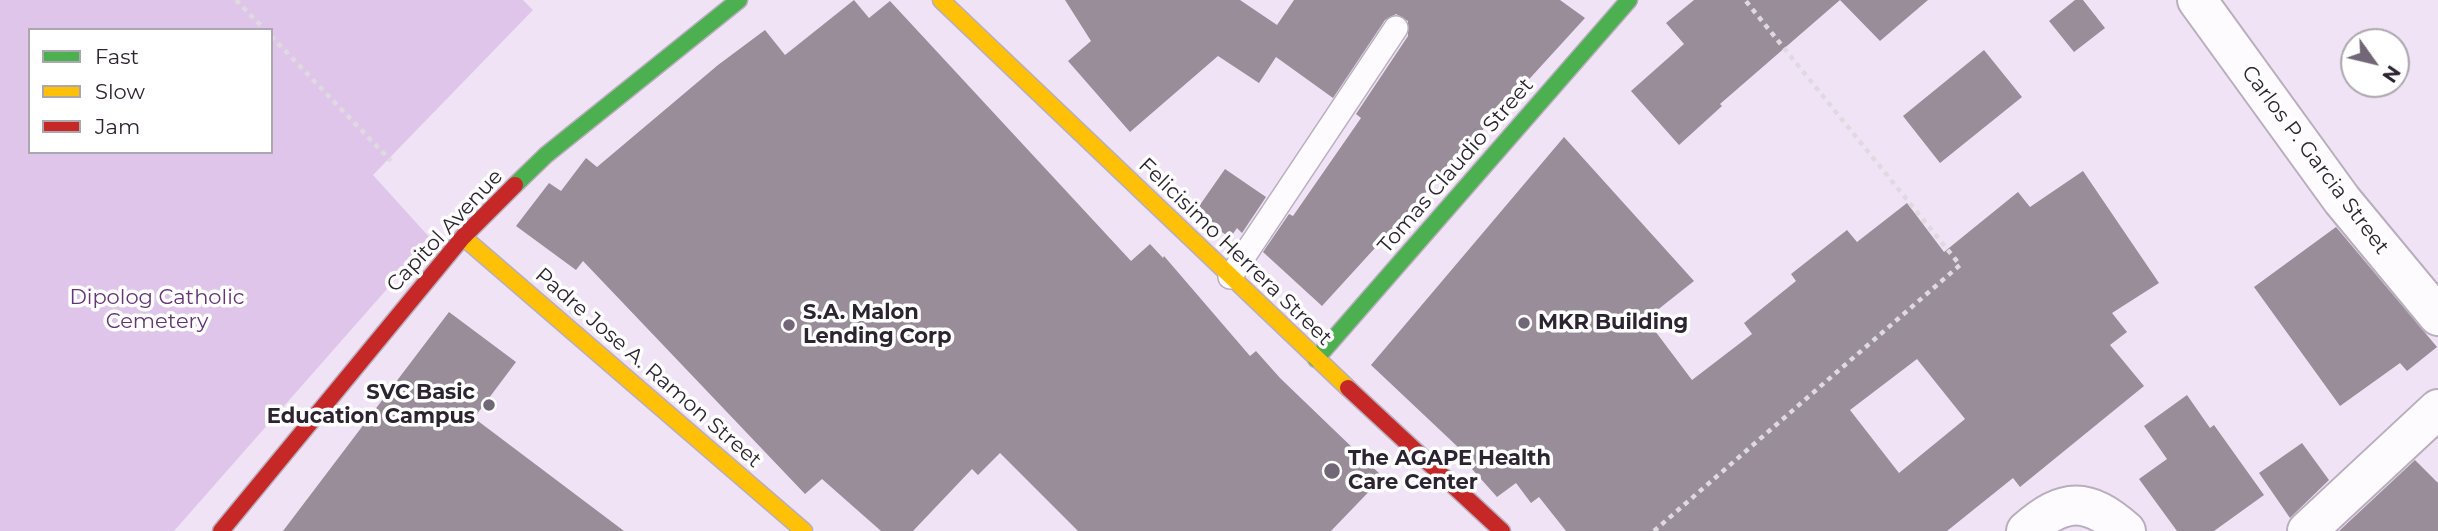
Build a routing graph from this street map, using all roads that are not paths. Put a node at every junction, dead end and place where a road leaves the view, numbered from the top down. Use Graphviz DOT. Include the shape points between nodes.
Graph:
graph roads {
  1 [pos="739,0"];
  2 [pos="941,0"];
  3 [pos="1629,0"];
  4 [pos="2197,0"];
  5 [pos="1396,28"];
  6 [pos="463,237"];
  7 [pos="1230,277"];
  8 [pos="2438,317"];
  9 [pos="1316,359"];
  10 [pos="2438,409"];
  11 [pos="221,531"];
  12 [pos="804,531"];
  13 [pos="1502,531"];
  14 [pos="2026,531"];
  15 [pos="2126,531"];
  16 [pos="2307,531"];
  1 -- 6 [label="street, Capitol Avenue" via="546,155"];
  2 -- 7 [label="street, Felicisimo Herrera Street"];
  3 -- 9 [label="street, Tomas Claudio Street"];
  4 -- 8 [label="street, Carlos P. Garcia Street" via="2342,200"];
  5 -- 7 [label="lane"];
  6 -- 11 [label="street, Capitol Avenue"];
  6 -- 12 [label="street, Padre Jose A. Ramon Street"];
  7 -- 9 [label="street, Felicisimo Herrera Street"];
  9 -- 13 [label="street, Felicisimo Herrera Street"];
  10 -- 16 [label="street"];
  14 -- 15 [label="street" via="2061,507 2083,504 2108,515"];
}
